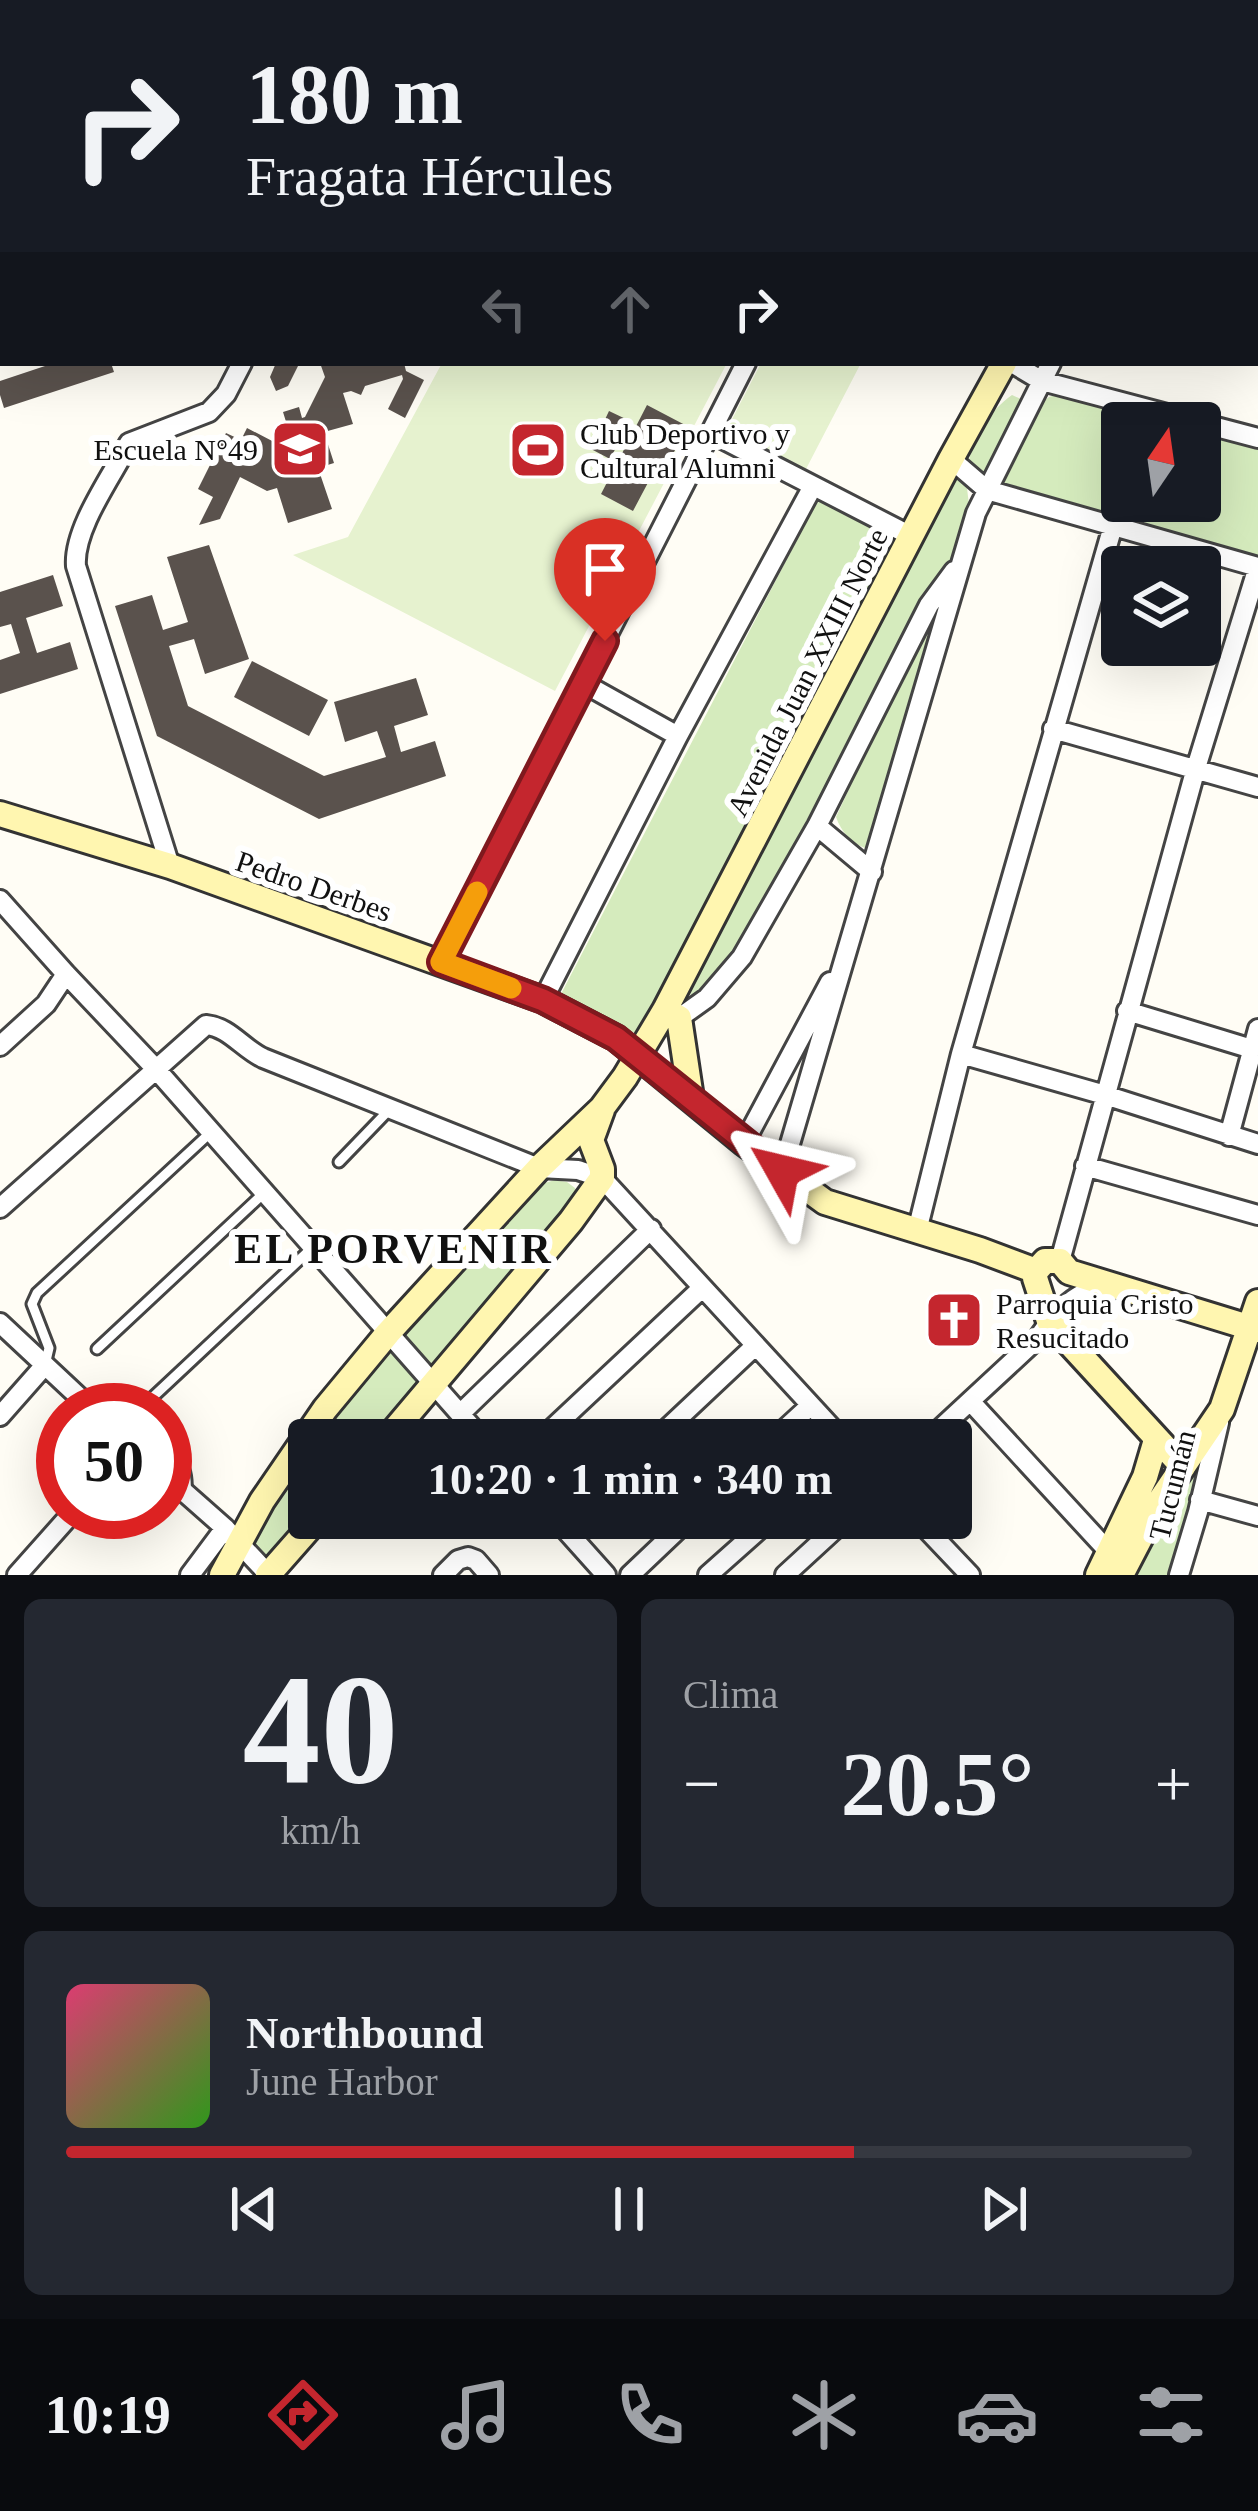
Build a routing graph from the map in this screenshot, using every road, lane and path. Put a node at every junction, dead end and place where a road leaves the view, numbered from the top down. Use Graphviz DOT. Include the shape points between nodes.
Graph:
graph roads {
  1 [pos="240,366"];
  2 [pos="744,366"];
  3 [pos="1006,366"];
  4 [pos="1047,372"];
  5 [pos="711,433"];
  6 [pos="1258,438"];
  7 [pos="951,459"];
  8 [pos="813,486"];
  9 [pos="987,490"];
  10 [pos="1113,526"];
  11 [pos="911,536"];
  12 [pos="962,561"];
  13 [pos="1258,567"];
  14 [pos="584,683"];
  15 [pos="1053,729"];
  16 [pos="678,736"];
  17 [pos="1196,767"];
  18 [pos="1258,787"];
  19 [pos="0,814"];
  20 [pos="818,826"];
  21 [pos="170,866"];
  22 [pos="872,872"];
  23 [pos="0,900"];
  24 [pos="850,946"];
  25 [pos="441,962"];
  26 [pos="66,974"];
  27 [pos="543,1000"];
  28 [pos="1127,1012"];
  29 [pos="672,1014"];
  30 [pos="1255,1039"];
  31 [pos="0,1046"];
  32 [pos="961,1054"];
  33 [pos="638,1056"];
  34 [pos="155,1068"];
  35 [pos="1105,1095"];
  36 [pos="691,1098"];
  37 [pos="602,1108"];
  38 [pos="391,1109"];
  39 [pos="212,1131"];
  40 [pos="1229,1136"];
  41 [pos="744,1143"];
  42 [pos="1258,1144"];
  43 [pos="339,1162"];
  44 [pos="1085,1166"];
  45 [pos="539,1168"];
  46 [pos="782,1171"];
  47 [pos="602,1178"];
  48 [pos="265,1192"];
  49 [pos="0,1208"];
  50 [pos="1258,1215"];
  51 [pos="651,1229"];
  52 [pos="917,1231"];
  53 [pos="314,1246"];
  54 [pos="1065,1267"];
  55 [pos="1038,1280"];
  56 [pos="1112,1287"];
  57 [pos="702,1288"];
  58 [pos="1258,1302"];
  59 [pos="1049,1321"];
  60 [pos="0,1323"];
  61 [pos="1254,1329"];
  62 [pos="388,1334"];
  63 [pos="755,1346"];
  64 [pos="97,1349"];
  65 [pos="45,1365"];
  66 [pos="64,1383"];
  67 [pos="168,1383"];
  68 [pos="434,1385"];
  69 [pos="971,1402"];
  70 [pos="810,1406"];
  71 [pos="1222,1409"];
  72 [pos="460,1414"];
  73 [pos="0,1416"];
  74 [pos="404,1419"];
  75 [pos="464,1419"];
  76 [pos="562,1419"];
  77 [pos="677,1419"];
  78 [pos="796,1419"];
  79 [pos="823,1419"];
  80 [pos="952,1419"];
  81 [pos="1156,1440"];
  82 [pos="1183,1467"];
  83 [pos="192,1499"];
  84 [pos="1200,1501"];
  85 [pos="1258,1516"];
  86 [pos="232,1536"];
  87 [pos="49,1539"];
  88 [pos="300,1539"];
  89 [pos="577,1539"];
  90 [pos="668,1539"];
  91 [pos="748,1539"];
  92 [pos="824,1539"];
  93 [pos="936,1539"];
  94 [pos="1109,1567"];
  95 [pos="17,1575"];
  96 [pos="190,1575"];
  97 [pos="222,1575"];
  98 [pos="268,1575"];
  99 [pos="443,1575"];
  100 [pos="489,1575"];
  101 [pos="606,1575"];
  102 [pos="630,1575"];
  103 [pos="708,1575"];
  104 [pos="785,1575"];
  105 [pos="969,1575"];
  106 [pos="1179,1575"];
  1 -- 21 [label="street" via="209,412 129,443 75,551"];
  2 -- 5 [label="street"];
  3 -- 7 [label="street, Avenida Juan XXIII Norte"];
  4 -- 6 [label="street"];
  4 -- 9 [label="street"];
  5 -- 8 [label="street"];
  5 -- 14 [label="street"];
  7 -- 9 [label="street"];
  7 -- 11 [label="street, Avenida Juan XXIII Norte"];
  8 -- 11 [label="street"];
  8 -- 16 [label="street"];
  9 -- 10 [label="street"];
  9 -- 12 [label="street"];
  10 -- 13 [label="street"];
  10 -- 15 [label="street"];
  11 -- 29 [label="street, Avenida Juan XXIII Norte"];
  12 -- 20 [label="street, Avenida Juan XXIII Norte" via="929,604"];
  12 -- 22 [label="street"];
  13 -- 17 [label="street"];
  14 -- 16 [label="street"];
  14 -- 25 [label="street"];
  15 -- 17 [label="street"];
  15 -- 32 [label="street"];
  16 -- 27 [label="street"];
  17 -- 18 [label="street"];
  17 -- 28 [label="street"];
  19 -- 21 [label="street, Pedro Derbes"];
  20 -- 22 [label="street"];
  20 -- 29 [label="street, Avenida Juan XXIII Norte" via="742,957 706,998"];
  21 -- 25 [label="street, Pedro Derbes"];
  22 -- 24 [label="street"];
  23 -- 26 [label="street"];
  24 -- 41 [label="street"];
  24 -- 46 [label="street"];
  25 -- 27 [label="street, Pedro Derbes"];
  26 -- 31 [label="street"];
  26 -- 34 [label="street"];
  27 -- 33 [label="street, Pedro Derbes"];
  28 -- 30 [label="street"];
  28 -- 35 [label="street"];
  29 -- 33 [label="street, Avenida Juan XXIII Norte"];
  29 -- 36 [label="street"];
  30 -- 40 [label="street"];
  32 -- 35 [label="street"];
  32 -- 52 [label="street"];
  33 -- 36 [label="street, Pedro Derbes"];
  33 -- 37 [label="street, Avenida Juan XXIII Norte"];
  34 -- 38 [label="street" via="206,1025 221,1027 252,1053"];
  34 -- 39 [label="street"];
  34 -- 49 [label="street"];
  35 -- 40 [label="street"];
  35 -- 44 [label="street"];
  36 -- 41 [label="street, Pedro Derbes"];
  37 -- 45 [label="street, Avenida Juan XXIII Norte"];
  37 -- 47 [label="street" via="591,1140"];
  38 -- 43 [label="lane"];
  38 -- 45 [label="street"];
  39 -- 48 [label="street"];
  39 -- 65 [label="lane" via="37,1293 32,1304 49,1348"];
  40 -- 42 [label="street"];
  41 -- 46 [label="street, Pedro Derbes"];
  44 -- 50 [label="street"];
  44 -- 54 [label="street"];
  45 -- 47 [label="street"];
  45 -- 62 [label="street, Avenida Juan XXIII Norte"];
  46 -- 52 [label="street, Pedro Derbes" via="837,1207"];
  47 -- 51 [label="street"];
  47 -- 68 [label="street"];
  48 -- 53 [label="street"];
  48 -- 64 [label="lane"];
  51 -- 57 [label="street"];
  51 -- 72 [label="street"];
  52 -- 55 [label="street, Pedro Derbes"];
  53 -- 62 [label="street"];
  53 -- 67 [label="lane"];
  54 -- 55 [label="street" via="1045,1261"];
  54 -- 56 [label="street"];
  55 -- 59 [label="street"];
  56 -- 59 [label="street" via="1084,1292"];
  56 -- 61 [label="street"];
  57 -- 63 [label="street"];
  57 -- 76 [label="street"];
  58 -- 61 [label="street, Tucumán"];
  59 -- 69 [label="street"];
  59 -- 81 [label="street"];
  60 -- 65 [label="street"];
  61 -- 71 [label="street, Tucumán"];
  62 -- 68 [label="street"];
  62 -- 86 [label="street, Avenida Juan XXIII Norte"];
  63 -- 70 [label="street"];
  63 -- 77 [label="street"];
  65 -- 66 [label="street"];
  65 -- 73 [label="street"];
  68 -- 72 [label="street"];
  68 -- 74 [label="street"];
  69 -- 80 [label="street"];
  69 -- 94 [label="street"];
  70 -- 78 [label="street"];
  70 -- 79 [label="street"];
  71 -- 82 [label="street, Tucumán"];
  71 -- 84 [label="street, Tucumán"];
  72 -- 75 [label="street"];
  81 -- 82 [label="street"];
  81 -- 94 [label="street"];
  82 -- 94 [label="street, Tucumán"];
  83 -- 86 [label="street"];
  84 -- 85 [label="street"];
  84 -- 106 [label="street, Tucumán"];
  86 -- 96 [label="street"];
  86 -- 97 [label="street, Avenida Juan XXIII Norte"];
  86 -- 98 [label="street"];
  87 -- 95 [label="street"];
  88 -- 98 [label="street"];
  89 -- 101 [label="street"];
  90 -- 102 [label="street"];
  91 -- 103 [label="street"];
  92 -- 104 [label="street"];
  93 -- 105 [label="street"];
  99 -- 100 [label="street" via="468,1557"];
}
